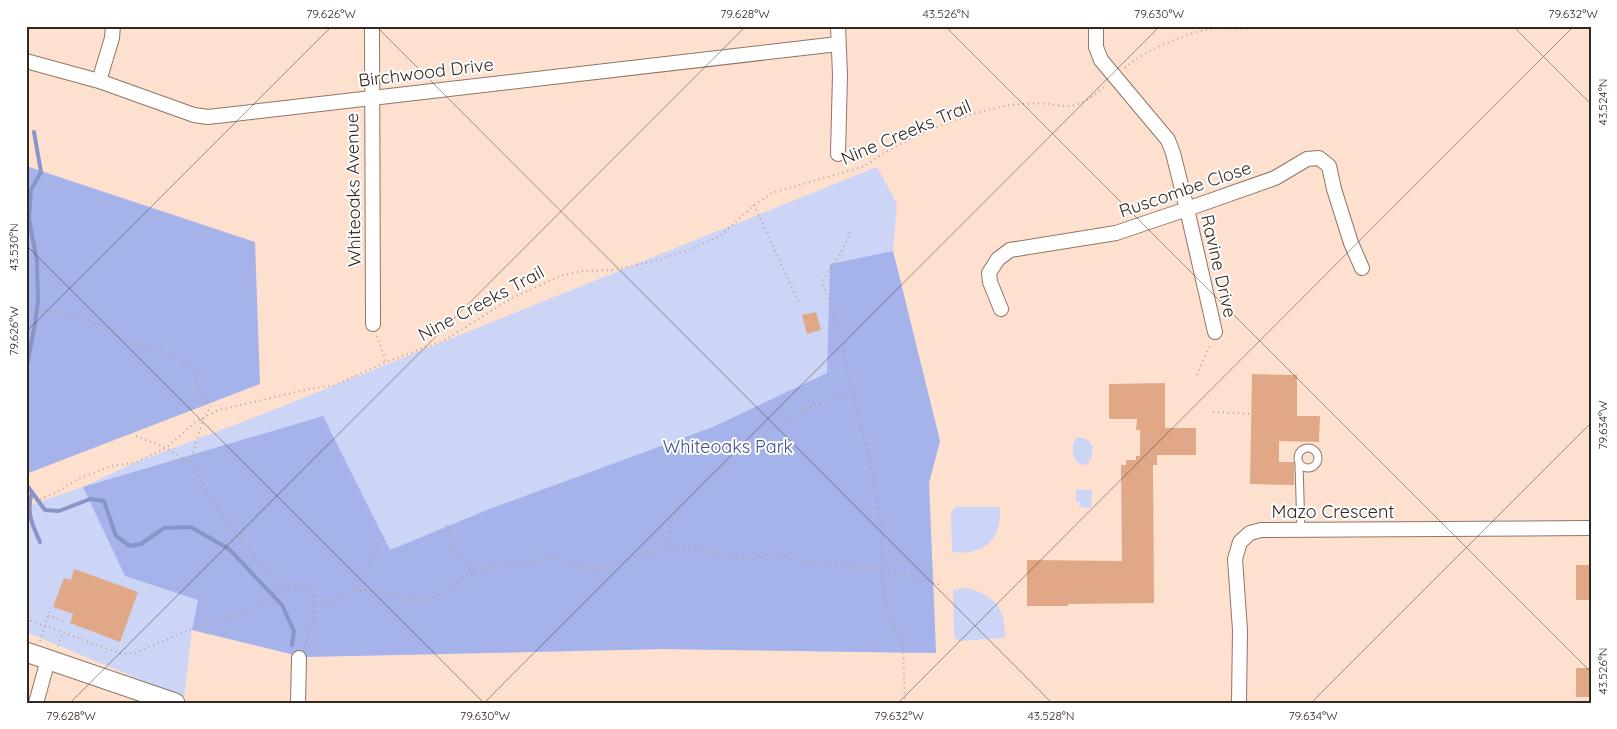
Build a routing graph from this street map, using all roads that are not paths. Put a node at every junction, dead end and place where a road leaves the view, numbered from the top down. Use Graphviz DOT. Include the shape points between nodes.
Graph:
graph roads {
  1 [pos="113,26"];
  2 [pos="372,26"];
  3 [pos="838,26"];
  4 [pos="1096,26"];
  5 [pos="838,44"];
  6 [pos="26,61"];
  7 [pos="98,81"];
  8 [pos="371,98"];
  9 [pos="838,154"];
  10 [pos="1187,210"];
  11 [pos="1362,268"];
  12 [pos="1001,309"];
  13 [pos="373,324"];
  14 [pos="1215,332"];
  15 [pos="1299,464"];
  16 [pos="1591,528"];
  17 [pos="1301,530"];
  18 [pos="41,654"];
  19 [pos="299,658"];
  20 [pos="36,703"];
  21 [pos="175,703"];
  22 [pos="298,703"];
  23 [pos="1239,703"];
  1 -- 7 [label="street"];
  2 -- 8 [label="street, Whiteoaks Avenue"];
  3 -- 5 [label="street"];
  4 -- 10 [label="street, Ravine Drive" via="1096,47 1101,60 1168,140"];
  5 -- 8 [label="street, Birchwood Drive"];
  5 -- 9 [label="street"];
  6 -- 7 [label="street, Birchwood Drive"];
  7 -- 8 [label="street, Birchwood Drive" via="208,117"];
  8 -- 13 [label="street, Whiteoaks Avenue"];
  10 -- 11 [label="street, Ruscombe Close" via="1275,178 1307,159 1319,158 1329,166 1351,243"];
  10 -- 12 [label="street, Ruscombe Close" via="1116,233 1010,250 998,259 989,273"];
  10 -- 14 [label="street, Ravine Drive"];
  15 -- 17 [label="lane"];
  16 -- 17 [label="street, Mazo Crescent"];
  17 -- 23 [label="street, Mazo Crescent" via="1261,530 1250,533 1240,542 1236,559 1240,630"];
  18 -- 20 [label="street"];
  18 -- 21 [label="street"];
  19 -- 22 [label="street"];
}
